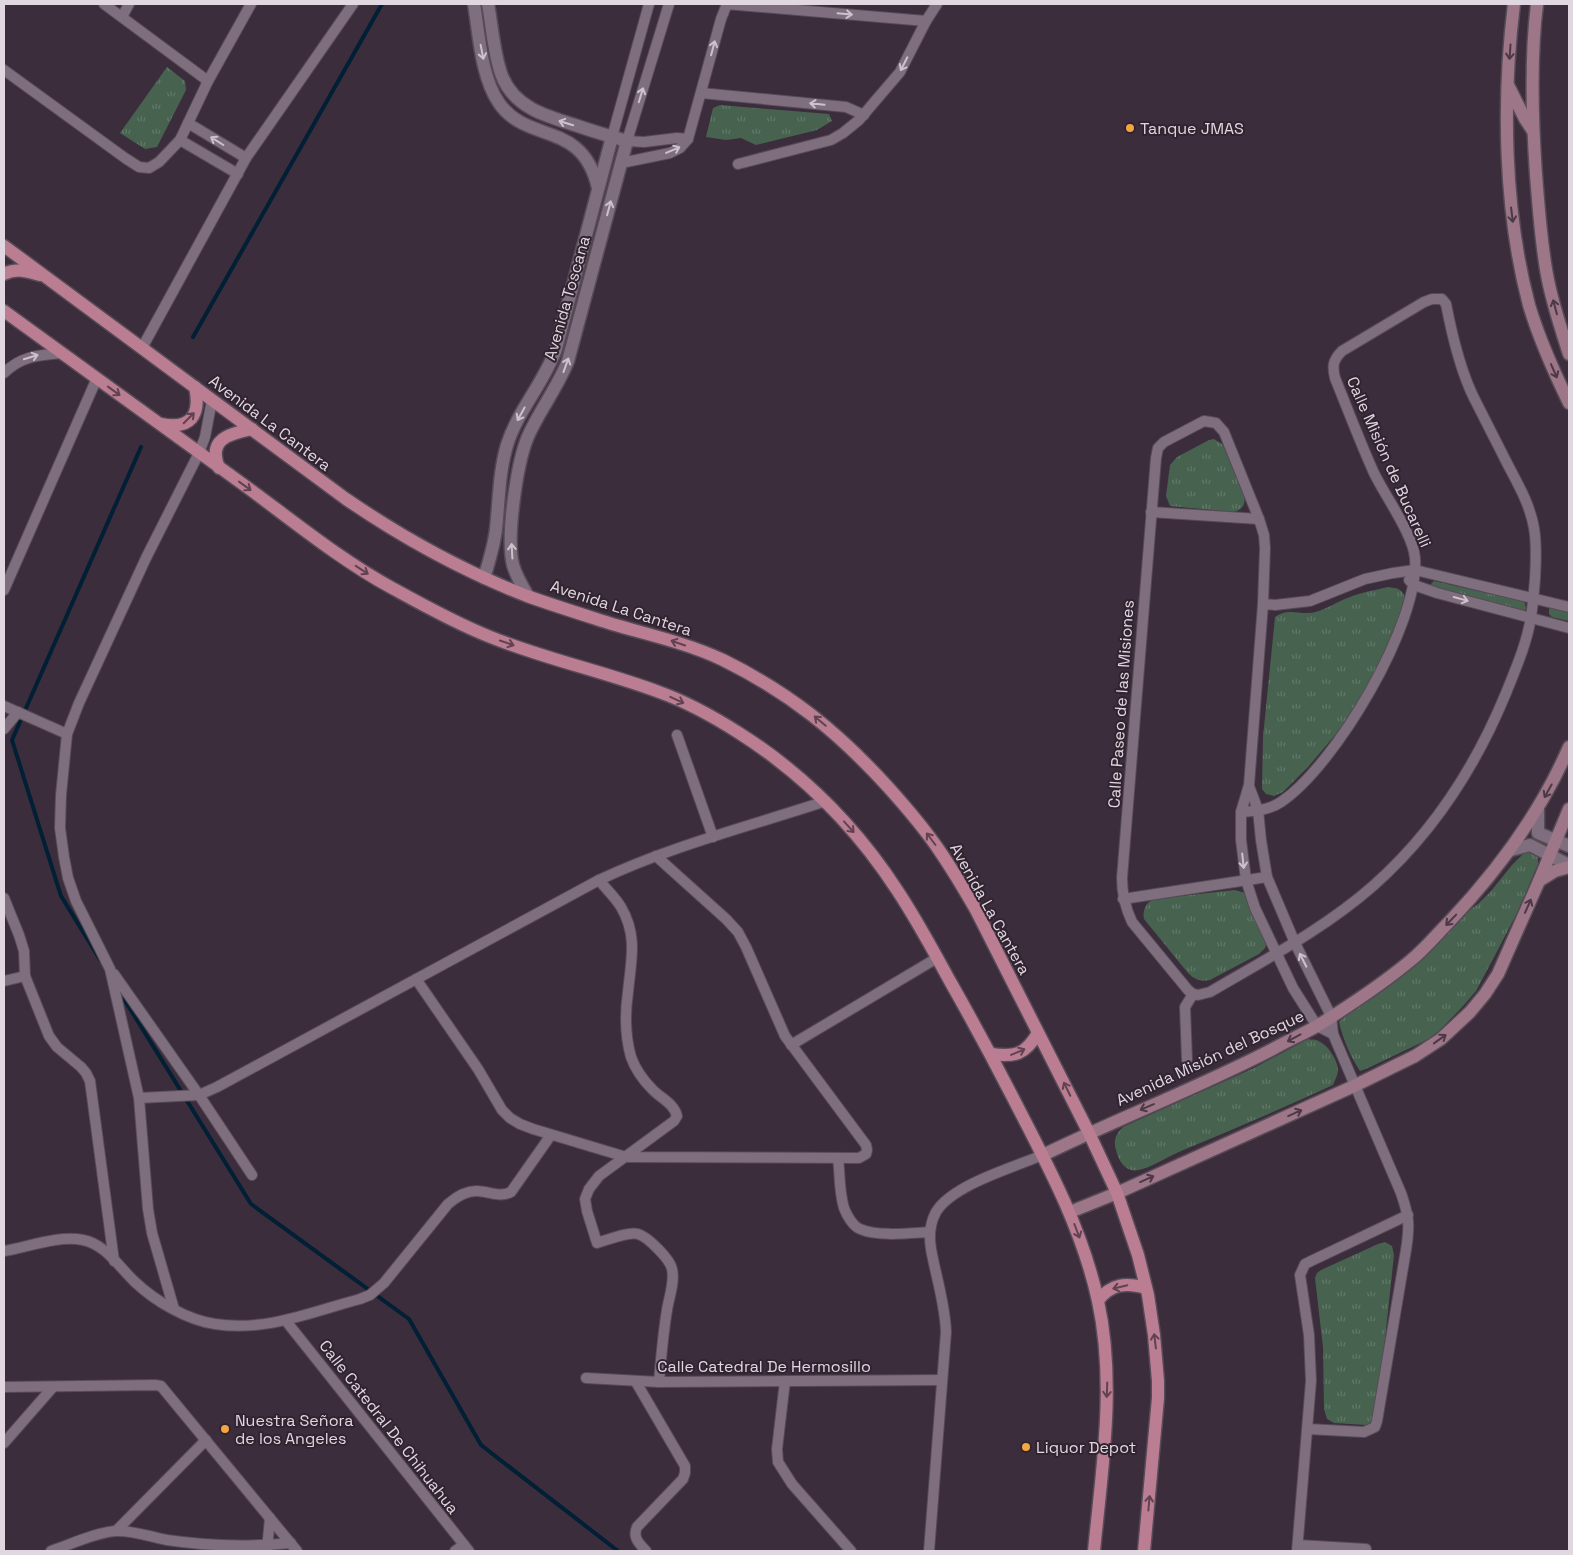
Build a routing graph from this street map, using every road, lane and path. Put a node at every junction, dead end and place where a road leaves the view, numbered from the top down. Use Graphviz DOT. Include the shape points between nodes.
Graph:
graph roads {
  1 [pos="104,4"];
  2 [pos="129,4"];
  3 [pos="251,4"];
  4 [pos="353,4"];
  5 [pos="474,4"];
  6 [pos="488,4"];
  7 [pos="649,4"];
  8 [pos="669,4"];
  9 [pos="727,4"];
  10 [pos="937,4"];
  11 [pos="1514,4"];
  12 [pos="1537,4"];
  13 [pos="122,17"];
  14 [pos="926,21"];
  15 [pos="4,70"];
  16 [pos="208,81"];
  17 [pos="1508,85"];
  18 [pos="701,93"];
  19 [pos="864,114"];
  20 [pos="546,116"];
  21 [pos="188,123"];
  22 [pos="540,129"];
  23 [pos="1533,131"];
  24 [pos="612,137"];
  25 [pos="688,139"];
  26 [pos="180,140"];
  27 [pos="626,141"];
  28 [pos="246,158"];
  29 [pos="621,163"];
  30 [pos="738,164"];
  31 [pos="238,174"];
  32 [pos="615,187"];
  33 [pos="598,189"];
  34 [pos="4,246"];
  35 [pos="4,274"];
  36 [pos="45,276"];
  37 [pos="4,311"];
  38 [pos="142,348"];
  39 [pos="62,353"];
  40 [pos="1569,354"];
  41 [pos="4,373"];
  42 [pos="97,378"];
  43 [pos="542,380"];
  44 [pos="557,386"];
  45 [pos="195,387"];
  46 [pos="212,400"];
  47 [pos="1569,403"];
  48 [pos="158,423"];
  49 [pos="252,429"];
  50 [pos="199,453"];
  51 [pos="219,468"];
  52 [pos="1150,512"];
  53 [pos="1259,519"];
  54 [pos="495,531"];
  55 [pos="511,531"];
  56 [pos="1415,570"];
  57 [pos="1402,572"];
  58 [pos="484,578"];
  59 [pos="1414,585"];
  60 [pos="4,590"];
  61 [pos="528,596"];
  62 [pos="1534,597"];
  63 [pos="1263,604"];
  64 [pos="1569,607"];
  65 [pos="1531,619"];
  66 [pos="1569,628"];
  67 [pos="4,706"];
  68 [pos="18,712"];
  69 [pos="4,729"];
  70 [pos="67,734"];
  71 [pos="677,735"];
  72 [pos="1569,747"];
  73 [pos="1249,785"];
  74 [pos="826,802"];
  75 [pos="1538,808"];
  76 [pos="1258,810"];
  77 [pos="1242,812"];
  78 [pos="1568,818"];
  79 [pos="713,837"];
  80 [pos="1556,841"];
  81 [pos="1569,846"];
  82 [pos="1511,850"];
  83 [pos="1550,855"];
  84 [pos="656,856"];
  85 [pos="1569,866"];
  86 [pos="1267,877"];
  87 [pos="599,880"];
  88 [pos="1246,880"];
  89 [pos="1539,881"];
  90 [pos="4,898"];
  91 [pos="1123,899"];
  92 [pos="1295,943"];
  93 [pos="1276,953"];
  94 [pos="937,958"];
  95 [pos="110,969"];
  96 [pos="25,976"];
  97 [pos="416,979"];
  98 [pos="4,981"];
  99 [pos="1193,994"];
  100 [pos="1331,1016"];
  101 [pos="1317,1026"];
  102 [pos="1038,1033"];
  103 [pos="1333,1034"];
  104 [pos="790,1045"];
  105 [pos="991,1054"];
  106 [pos="1187,1060"];
  107 [pos="1354,1086"];
  108 [pos="199,1095"];
  109 [pos="139,1098"];
  110 [pos="1089,1133"];
  111 [pos="551,1135"];
  112 [pos="1042,1155"];
  113 [pos="626,1157"];
  114 [pos="838,1158"];
  115 [pos="252,1175"];
  116 [pos="1117,1193"];
  117 [pos="1070,1212"];
  118 [pos="1408,1215"];
  119 [pos="931,1227"];
  120 [pos="4,1251"];
  121 [pos="114,1261"];
  122 [pos="1146,1288"];
  123 [pos="1098,1300"];
  124 [pos="174,1309"];
  125 [pos="286,1321"];
  126 [pos="586,1378"];
  127 [pos="942,1380"];
  128 [pos="785,1381"];
  129 [pos="636,1382"];
  130 [pos="659,1382"];
  131 [pos="4,1387"];
  132 [pos="53,1387"];
  133 [pos="1308,1429"];
  134 [pos="206,1440"];
  135 [pos="4,1443"];
  136 [pos="270,1518"];
  137 [pos="116,1531"];
  138 [pos="294,1547"];
  139 [pos="267,1548"];
  140 [pos="1298,1548"];
  141 [pos="463,1549"];
  142 [pos="1366,1549"];
  143 [pos="51,1551"];
  144 [pos="646,1551"];
  145 [pos="851,1551"];
  146 [pos="929,1551"];
  147 [pos="1094,1551"];
  148 [pos="1144,1551"];
  1 -- 13 [label="street"];
  2 -- 13 [label="street"];
  3 -- 16 [label="street"];
  4 -- 28 [label="street"];
  5 -- 22 [label="street, one-way" via="491,87 509,113"];
  6 -- 20 [label="street" via="502,75 508,88 528,107"];
  7 -- 24 [label="street, Avenida Toscana"];
  27 -- 8 [label="street, Avenida Toscana, one-way"];
  9 -- 14 [label="street, one-way"];
  18 -- 9 [label="street, one-way"];
  10 -- 14 [label="street"];
  11 -- 17 [label="main road, one-way"];
  12 -- 23 [label="main road"];
  13 -- 16 [label="street"];
  14 -- 19 [label="street, one-way" via="900,72"];
  15 -- 26 [label="street" via="139,167 149,168 159,162"];
  16 -- 21 [label="street"];
  17 -- 23 [label="main road"];
  17 -- 47 [label="main road, one-way" via="1510,199 1522,273 1545,350"];
  19 -- 18 [label="street, one-way" via="846,107"];
  18 -- 25 [label="street"];
  19 -- 30 [label="street" via="844,133 831,140"];
  20 -- 22 [label="street"];
  24 -- 20 [label="street, one-way"];
  21 -- 26 [label="street"];
  28 -- 21 [label="street, one-way"];
  22 -- 33 [label="street" via="572,144 583,154 595,175"];
  40 -- 23 [label="main road, one-way" via="1548,279"];
  24 -- 27 [label="street"];
  24 -- 32 [label="street" via="616,153"];
  24 -- 33 [label="street, Avenida Toscana"];
  25 -- 27 [label="street"];
  29 -- 25 [label="street, one-way" via="670,152 680,148"];
  26 -- 31 [label="street"];
  27 -- 29 [label="street, Avenida Toscana"];
  28 -- 31 [label="street"];
  29 -- 32 [label="street, Avenida Toscana"];
  31 -- 38 [label="street"];
  44 -- 32 [label="street, Avenida Toscana, one-way" via="574,342"];
  33 -- 43 [label="street, Avenida Toscana" via="556,349"];
  34 -- 36 [label="main road, Avenida La Cantera"];
  35 -- 36 [label="main road" via="19,270"];
  36 -- 38 [label="main road, Avenida La Cantera"];
  37 -- 39 [label="main road"];
  38 -- 45 [label="main road, Avenida La Cantera"];
  41 -- 39 [label="street, one-way" via="27,358"];
  39 -- 42 [label="main road"];
  42 -- 48 [label="main road, one-way"];
  42 -- 60 [label="street"];
  43 -- 44 [label="street"];
  43 -- 54 [label="street, Avenida Toscana, one-way" via="520,414 507,445"];
  44 -- 55 [label="street, Avenida Toscana" via="530,432 522,454"];
  45 -- 46 [label="main road, Avenida La Cantera"];
  48 -- 45 [label="main road, one-way" via="173,426 192,418 197,400"];
  46 -- 49 [label="main road, Avenida La Cantera"];
  46 -- 50 [label="street"];
  48 -- 50 [label="main road"];
  49 -- 51 [label="main road" via="222,439 216,447"];
  49 -- 58 [label="main road, Avenida La Cantera" via="381,523"];
  50 -- 51 [label="main road"];
  50 -- 70 [label="street" via="120,613"];
  51 -- 74 [label="main road, one-way" via="352,563 408,597 488,636 661,693 704,712 769,753"];
  52 -- 53 [label="street"];
  52 -- 53 [label="street, Calle Paseo de las Misiones" via="1158,448 1204,422 1216,423 1224,432"];
  52 -- 91 [label="street, Calle Paseo de las Misiones"];
  53 -- 63 [label="street, Calle Paseo de las Misiones" via="1265,548"];
  54 -- 55 [label="street"];
  54 -- 58 [label="street, Avenida Toscana"];
  61 -- 55 [label="street, Avenida Toscana, one-way" via="512,562"];
  56 -- 57 [label="street"];
  56 -- 59 [label="street, Calle Misión de Bucarelli"];
  56 -- 62 [label="street"];
  56 -- 62 [label="street, Calle Misión de Bucarelli" via="1414,550 1408,535 1374,473 1332,367 1342,351 1424,302 1442,299 1472,395 1528,506 1536,554"];
  57 -- 59 [label="street"];
  57 -- 63 [label="street" via="1365,579 1310,601"];
  58 -- 61 [label="main road, Avenida La Cantera"];
  59 -- 65 [label="street, one-way"];
  59 -- 76 [label="street, Calle Misión de Bucarelli" via="1398,635 1361,708 1298,787 1282,801"];
  102 -- 61 [label="main road, Avenida La Cantera, one-way" via="976,910 938,849 864,761 820,721 774,688 721,659 665,638"];
  62 -- 64 [label="street"];
  62 -- 65 [label="street, Calle Misión de Bucarelli"];
  63 -- 73 [label="street, Calle Paseo de las Misiones"];
  65 -- 66 [label="street"];
  65 -- 92 [label="street, Calle Misión de Bucarelli" via="1516,670 1495,720 1445,806 1402,859 1372,887"];
  67 -- 68 [label="street"];
  68 -- 69 [label="street"];
  68 -- 70 [label="street"];
  70 -- 95 [label="street" via="60,828 64,857 76,901"];
  71 -- 79 [label="street"];
  72 -- 75 [label="main road, Avenida Misión del Bosque, one-way"];
  73 -- 76 [label="street, Calle Paseo de las Misiones"];
  73 -- 77 [label="street, Calle Paseo de las Misiones"];
  74 -- 79 [label="street"];
  74 -- 94 [label="main road, one-way" via="886,873"];
  75 -- 80 [label="street" via="1538,833"];
  75 -- 82 [label="main road, Avenida Misión del Bosque"];
  76 -- 77 [label="street, Calle Misión de Bucarelli"];
  76 -- 86 [label="street, Calle Paseo de las Misiones"];
  77 -- 88 [label="street, Calle Paseo de las Misiones, one-way" via="1241,840"];
  78 -- 80 [label="main road"];
  79 -- 84 [label="street"];
  80 -- 81 [label="street"];
  80 -- 83 [label="main road"];
  82 -- 83 [label="street" via="1530,845"];
  82 -- 100 [label="main road, Avenida Misión del Bosque, one-way" via="1469,901 1412,960"];
  83 -- 85 [label="street"];
  83 -- 89 [label="main road"];
  84 -- 87 [label="street"];
  84 -- 104 [label="street" via="738,932"];
  85 -- 89 [label="main road"];
  86 -- 88 [label="street"];
  86 -- 92 [label="street, Calle Paseo de las Misiones"];
  87 -- 97 [label="street"];
  87 -- 113 [label="street" via="621,907 632,935 626,1016 632,1059 638,1072 672,1105 677,1116"];
  88 -- 91 [label="street"];
  88 -- 93 [label="street, Calle Paseo de las Misiones"];
  107 -- 89 [label="main road, one-way" via="1415,1056 1441,1039 1470,1012 1498,974"];
  90 -- 96 [label="street" via="24,950"];
  91 -- 99 [label="street, Calle Paseo de las Misiones" via="1132,922"];
  92 -- 93 [label="street, Calle Misión de Bucarelli"];
  100 -- 92 [label="street, Calle Paseo de las Misiones, one-way"];
  93 -- 99 [label="street, Calle Misión de Bucarelli" via="1210,992"];
  93 -- 101 [label="street, Calle Paseo de las Misiones"];
  94 -- 104 [label="street"];
  94 -- 105 [label="main road"];
  95 -- 108 [label="street"];
  95 -- 109 [label="street"];
  96 -- 98 [label="street"];
  96 -- 121 [label="street" via="49,1036 81,1067 90,1081"];
  97 -- 108 [label="street"];
  97 -- 111 [label="street" via="502,1110 520,1124"];
  99 -- 106 [label="street" via="1185,1007"];
  100 -- 101 [label="main road, Avenida Misión del Bosque"];
  100 -- 103 [label="street, Calle Paseo de las Misiones"];
  101 -- 103 [label="street"];
  101 -- 110 [label="main road, Avenida Misión del Bosque, one-way" via="1240,1066"];
  105 -- 102 [label="main road, one-way" via="1015,1055 1025,1050"];
  110 -- 102 [label="main road, Avenida La Cantera, one-way"];
  103 -- 107 [label="street, Calle Paseo de las Misiones"];
  104 -- 114 [label="street" via="866,1145 863,1157"];
  105 -- 112 [label="main road"];
  116 -- 107 [label="main road, one-way"];
  107 -- 118 [label="street, Calle Paseo de las Misiones"];
  108 -- 109 [label="street"];
  108 -- 115 [label="street"];
  109 -- 124 [label="street" via="148,1209"];
  110 -- 112 [label="main road, Avenida Misión del Bosque"];
  110 -- 116 [label="main road, Avenida La Cantera"];
  111 -- 113 [label="street"];
  111 -- 125 [label="street" via="511,1192 498,1196 476,1191 448,1204 384,1283 370,1295"];
  112 -- 117 [label="main road"];
  112 -- 119 [label="street" via="962,1189 943,1204"];
  113 -- 114 [label="street"];
  113 -- 130 [label="street" via="600,1176 589,1188 585,1199 598,1243 638,1234 670,1262 673,1278"];
  114 -- 119 [label="street" via="845,1209 859,1229 876,1232"];
  116 -- 117 [label="main road"];
  116 -- 122 [label="main road, Avenida La Cantera" via="1132,1232"];
  117 -- 123 [label="main road, one-way"];
  118 -- 133 [label="street" via="1302,1268 1311,1381"];
  118 -- 133 [label="street, Calle Paseo de las Misiones" via="1408,1241 1375,1427 1364,1432"];
  119 -- 127 [label="street" via="931,1247 945,1314"];
  120 -- 121 [label="street" via="72,1238 100,1246"];
  121 -- 124 [label="street" via="142,1288"];
  122 -- 123 [label="main road, one-way" via="1125,1284 1105,1292"];
  148 -- 122 [label="main road, Avenida La Cantera, one-way" via="1158,1398 1156,1350"];
  123 -- 147 [label="main road, one-way" via="1107,1382"];
  124 -- 125 [label="street" via="194,1319 221,1325 249,1326"];
  125 -- 141 [label="street, Calle Catedral De Chihuahua"];
  126 -- 129 [label="street, Calle Catedral De Hermosillo"];
  127 -- 128 [label="street, Calle Catedral De Hermosillo"];
  127 -- 146 [label="street"];
  128 -- 130 [label="street, Calle Catedral De Hermosillo"];
  128 -- 145 [label="street" via="778,1462 792,1484"];
  129 -- 130 [label="street, Calle Catedral De Hermosillo"];
  129 -- 144 [label="street" via="685,1466 682,1479 635,1530 636,1538"];
  131 -- 132 [label="street"];
  132 -- 134 [label="street" via="161,1386"];
  132 -- 135 [label="street"];
  133 -- 140 [label="street"];
  134 -- 136 [label="street"];
  134 -- 137 [label="street"];
  136 -- 138 [label="street"];
  136 -- 139 [label="street"];
  137 -- 139 [label="street" via="167,1540"];
  137 -- 143 [label="street"];
  138 -- 139 [label="street"];
  140 -- 142 [label="street"];
}
